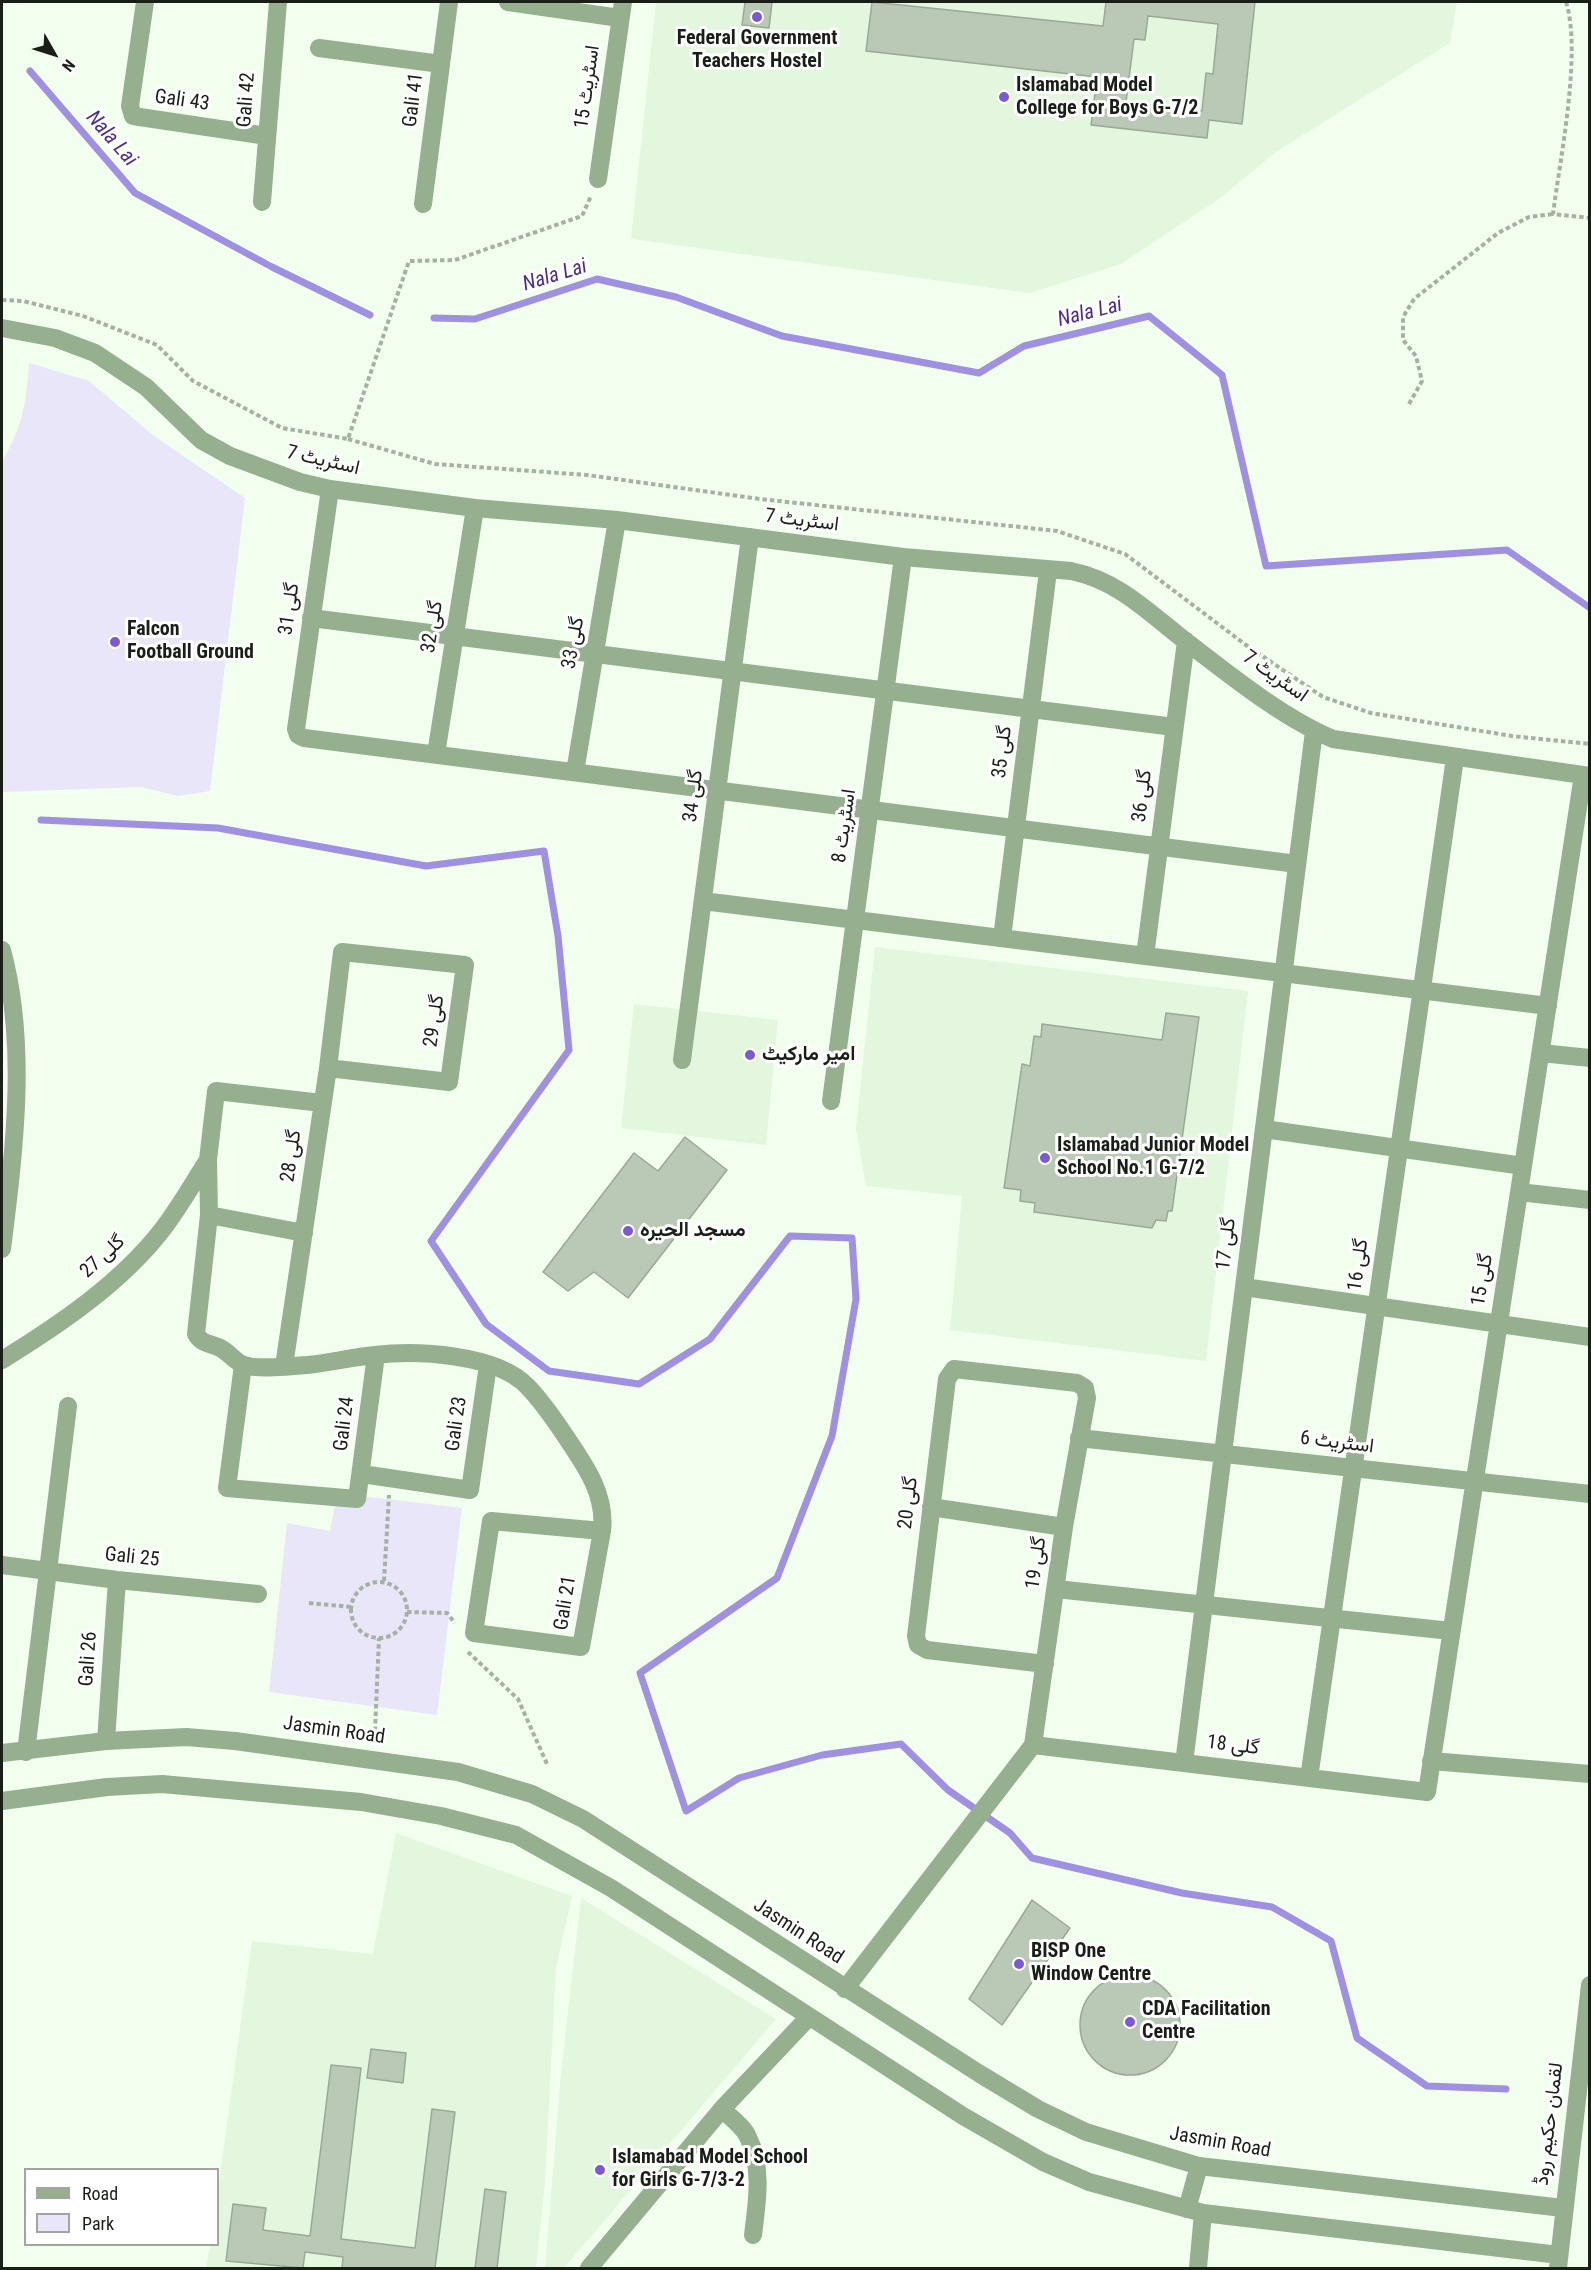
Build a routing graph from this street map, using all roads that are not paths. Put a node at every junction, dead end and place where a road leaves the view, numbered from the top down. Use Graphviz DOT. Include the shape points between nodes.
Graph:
graph roads {
  1 [pos="145,2"];
  2 [pos="278,2"];
  3 [pos="450,2"];
  4 [pos="508,2"];
  5 [pos="622,10"];
  6 [pos="319,48"];
  7 [pos="441,64"];
  8 [pos="267,136"];
  9 [pos="598,179"];
  10 [pos="262,202"];
  11 [pos="423,204"];
  12 [pos="2,328"];
  13 [pos="330,489"];
  14 [pos="475,508"];
  15 [pos="617,520"];
  16 [pos="750,537"];
  17 [pos="903,557"];
  18 [pos="1048,571"];
  19 [pos="311,618"];
  20 [pos="455,637"];
  21 [pos="1186,641"];
  22 [pos="595,654"];
  23 [pos="733,671"];
  24 [pos="886,691"];
  25 [pos="1030,709"];
  26 [pos="1174,727"];
  27 [pos="1314,731"];
  28 [pos="436,754"];
  29 [pos="1455,758"];
  30 [pos="575,772"];
  31 [pos="1586,775"];
  32 [pos="717,790"];
  33 [pos="870,810"];
  34 [pos="1016,828"];
  35 [pos="1159,846"];
  36 [pos="1297,864"];
  37 [pos="703,901"];
  38 [pos="855,920"];
  39 [pos="1002,938"];
  40 [pos="2,950"];
  41 [pos="1145,956"];
  42 [pos="465,964"];
  43 [pos="1283,973"];
  44 [pos="1421,990"];
  45 [pos="1548,1006"];
  46 [pos="1541,1053"];
  47 [pos="1590,1058"];
  48 [pos="682,1060"];
  49 [pos="328,1068"];
  50 [pos="831,1101"];
  51 [pos="322,1103"];
  52 [pos="1264,1129"];
  53 [pos="1399,1149"];
  54 [pos="208,1160"];
  55 [pos="1523,1166"];
  56 [pos="1519,1192"];
  57 [pos="1590,1200"];
  58 [pos="209,1215"];
  59 [pos="304,1233"];
  60 [pos="2,1249"];
  61 [pos="1244,1287"];
  62 [pos="1376,1306"];
  63 [pos="1499,1324"];
  64 [pos="1590,1337"];
  65 [pos="376,1355"];
  66 [pos="2,1360"];
  67 [pos="243,1365"];
  68 [pos="488,1365"];
  69 [pos="284,1366"];
  70 [pos="954,1369"];
  71 [pos="68,1406"];
  72 [pos="1079,1438"];
  73 [pos="1223,1452"];
  74 [pos="1353,1468"];
  75 [pos="362,1474"];
  76 [pos="1475,1479"];
  77 [pos="1590,1494"];
  78 [pos="931,1507"];
  79 [pos="1064,1527"];
  80 [pos="602,1531"];
  81 [pos="2,1565"];
  82 [pos="48,1570"];
  83 [pos="117,1580"];
  84 [pos="1056,1589"];
  85 [pos="258,1594"];
  86 [pos="1204,1605"];
  87 [pos="1331,1618"];
  88 [pos="1451,1631"];
  89 [pos="1045,1664"];
  90 [pos="105,1741"];
  91 [pos="1033,1745"];
  92 [pos="26,1752"];
  93 [pos="2,1753"];
  94 [pos="1431,1761"];
  95 [pos="1184,1763"];
  96 [pos="1590,1774"];
  97 [pos="1308,1778"];
  98 [pos="1427,1792"];
  99 [pos="2,1804"];
  100 [pos="1590,1985"];
  101 [pos="845,1989"];
  102 [pos="808,2018"];
  103 [pos="722,2109"];
  104 [pos="1199,2166"];
  105 [pos="1563,2208"];
  106 [pos="1195,2211"];
  107 [pos="753,2235"];
  108 [pos="1559,2262"];
  109 [pos="589,2268"];
  110 [pos="1198,2268"];
  1 -- 8 [label="street, Gali 43" via="130,106 133,116"];
  2 -- 8 [label="street, Gali 42"];
  3 -- 7 [label="street, Gali 41"];
  4 -- 5 [label="street"];
  5 -- 9 [label="street, اسٹریٹ 15"];
  6 -- 7 [label="street"];
  7 -- 11 [label="street, Gali 41"];
  8 -- 10 [label="street, Gali 42"];
  12 -- 13 [label="street, اسٹریٹ 7" via="55,338 95,353 146,387 201,440 266,471"];
  13 -- 14 [label="street, اسٹریٹ 7"];
  13 -- 19 [label="street, گلی 31"];
  14 -- 15 [label="street, اسٹریٹ 7"];
  14 -- 20 [label="street, گلی 32"];
  15 -- 16 [label="street, اسٹریٹ 7"];
  15 -- 22 [label="street, گلی 33"];
  16 -- 17 [label="street, اسٹریٹ 7"];
  16 -- 23 [label="street, گلی 34"];
  17 -- 18 [label="street, اسٹریٹ 7"];
  17 -- 24 [label="street, اسٹریٹ 8"];
  18 -- 21 [label="street, اسٹریٹ 7" via="1091,575 1120,589"];
  18 -- 25 [label="street, گلی 35"];
  19 -- 20 [label="street"];
  19 -- 28 [label="street, گلی 31" via="298,735"];
  20 -- 22 [label="street"];
  20 -- 28 [label="street, گلی 32"];
  21 -- 26 [label="street, گلی 36"];
  21 -- 27 [label="street, اسٹریٹ 7"];
  22 -- 23 [label="street"];
  22 -- 30 [label="street, گلی 33"];
  23 -- 24 [label="street"];
  23 -- 32 [label="street, گلی 34"];
  24 -- 25 [label="street"];
  24 -- 33 [label="street, اسٹریٹ 8"];
  25 -- 26 [label="street"];
  25 -- 34 [label="street, گلی 35"];
  26 -- 35 [label="street, گلی 36"];
  27 -- 29 [label="street, اسٹریٹ 7" via="1333,739"];
  27 -- 36 [label="street, گلی 17"];
  28 -- 30 [label="street"];
  29 -- 31 [label="street, اسٹریٹ 7"];
  29 -- 44 [label="street, گلی 16"];
  30 -- 32 [label="street"];
  31 -- 45 [label="street, گلی 15"];
  32 -- 33 [label="street"];
  32 -- 37 [label="street, گلی 34"];
  33 -- 34 [label="street"];
  33 -- 38 [label="street, اسٹریٹ 8"];
  34 -- 35 [label="street"];
  34 -- 39 [label="street, گلی 35"];
  35 -- 36 [label="street"];
  35 -- 41 [label="street, گلی 36"];
  36 -- 43 [label="street, گلی 17"];
  37 -- 38 [label="street"];
  37 -- 48 [label="street, گلی 34"];
  38 -- 39 [label="street"];
  38 -- 50 [label="street, اسٹریٹ 8"];
  39 -- 41 [label="street"];
  40 -- 60 [label="street" via="15,1044 10,1179"];
  41 -- 43 [label="street"];
  42 -- 49 [label="street, گلی 28" via="342,952"];
  42 -- 49 [label="street, گلی 29" via="449,1082"];
  43 -- 44 [label="street"];
  43 -- 52 [label="street, گلی 17"];
  44 -- 45 [label="street"];
  44 -- 53 [label="street, گلی 16"];
  45 -- 46 [label="street, گلی 15"];
  46 -- 47 [label="street"];
  46 -- 55 [label="street, گلی 15"];
  49 -- 51 [label="street, گلی 28"];
  51 -- 54 [label="street, گلی 27" via="216,1091"];
  51 -- 59 [label="street, گلی 28"];
  52 -- 53 [label="street"];
  52 -- 61 [label="street, گلی 17"];
  53 -- 55 [label="street"];
  53 -- 62 [label="street, گلی 16"];
  54 -- 58 [label="street, گلی 27"];
  54 -- 66 [label="street, گلی 27" via="162,1230 131,1263 96,1294"];
  55 -- 56 [label="street, گلی 15"];
  56 -- 57 [label="street"];
  56 -- 63 [label="street, گلی 15"];
  58 -- 59 [label="street"];
  58 -- 67 [label="street, گلی 27" via="196,1334 204,1343 224,1350"];
  59 -- 69 [label="street, گلی 28"];
  61 -- 62 [label="street"];
  61 -- 73 [label="street, گلی 17"];
  62 -- 63 [label="street"];
  62 -- 74 [label="street, گلی 16"];
  63 -- 64 [label="street"];
  63 -- 76 [label="street, گلی 15"];
  65 -- 68 [label="street, Gali 21" via="440,1355"];
  65 -- 69 [label="street, Gali 21"];
  65 -- 75 [label="street, Gali 24"];
  67 -- 69 [label="street, Gali 21"];
  67 -- 75 [label="street, Gali 24" via="227,1488 357,1499"];
  68 -- 75 [label="street, Gali 23" via="470,1490"];
  68 -- 80 [label="street, Gali 21" via="526,1385 559,1426 591,1473 602,1509"];
  70 -- 72 [label="street, گلی 19" via="1077,1383 1085,1388 1087,1398"];
  70 -- 78 [label="street, گلی 20" via="947,1378"];
  71 -- 82 [label="street"];
  72 -- 73 [label="street, اسٹریٹ 6"];
  72 -- 79 [label="street, گلی 19"];
  73 -- 74 [label="street, اسٹریٹ 6"];
  73 -- 86 [label="street, گلی 17"];
  74 -- 76 [label="street, اسٹریٹ 6"];
  74 -- 87 [label="street, گلی 16"];
  76 -- 77 [label="street, اسٹریٹ 6"];
  76 -- 88 [label="street, گلی 15"];
  78 -- 79 [label="street"];
  78 -- 89 [label="street, گلی 20" via="918,1645 927,1650"];
  79 -- 84 [label="street, گلی 19"];
  80 -- 80 [label="street, Gali 21" via="491,1521 474,1634 581,1647"];
  81 -- 82 [label="street, Gali 25"];
  82 -- 83 [label="street, Gali 25"];
  82 -- 92 [label="street"];
  83 -- 85 [label="street, Gali 25"];
  83 -- 90 [label="street, Gali 26"];
  84 -- 86 [label="street"];
  84 -- 89 [label="street, گلی 19"];
  86 -- 87 [label="street"];
  86 -- 95 [label="street, گلی 17"];
  87 -- 88 [label="street"];
  87 -- 97 [label="street, گلی 16"];
  88 -- 94 [label="street, گلی 15"];
  89 -- 91 [label="street, گلی 19"];
  90 -- 92 [label="street, Jasmin Road"];
  90 -- 101 [label="street, Jasmin Road" via="186,1737 235,1741 458,1772 496,1781 583,1819"];
  91 -- 95 [label="street, گلی 18"];
  91 -- 101 [label="street"];
  92 -- 93 [label="street, Jasmin Road"];
  94 -- 96 [label="street"];
  94 -- 98 [label="street, گلی 15"];
  95 -- 97 [label="street, گلی 18"];
  97 -- 98 [label="street, گلی 18"];
  99 -- 102 [label="street" via="107,1787 174,1785 361,1802 441,1815 516,1835 611,1888"];
  100 -- 105 [label="street, لقمان حکیم روڈ"];
  101 -- 104 [label="street, Jasmin Road" via="1038,2109 1086,2132"];
  102 -- 103 [label="street"];
  102 -- 106 [label="street" via="1043,2162 1089,2182"];
  103 -- 107 [label="street" via="748,2136 756,2165 759,2191"];
  103 -- 109 [label="street"];
  104 -- 105 [label="street, Jasmin Road"];
  104 -- 106 [label="street"];
  105 -- 108 [label="street, لقمان حکیم روڈ"];
  106 -- 108 [label="street"];
  106 -- 110 [label="street"];
}
